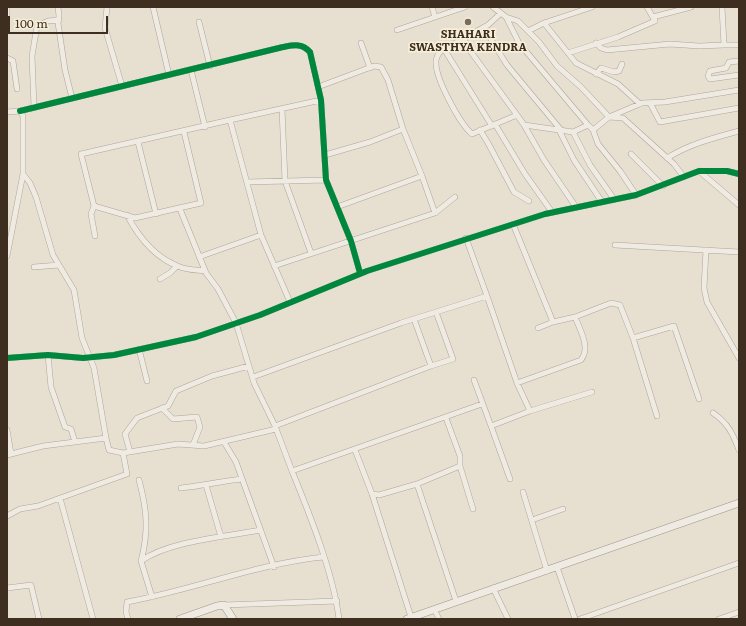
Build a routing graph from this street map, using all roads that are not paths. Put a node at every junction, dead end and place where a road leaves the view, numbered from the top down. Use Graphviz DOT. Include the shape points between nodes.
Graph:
graph roads {
  1 [pos="58,7"];
  2 [pos="107,7"];
  3 [pos="153,7"];
  4 [pos="432,7"];
  5 [pos="493,7"];
  6 [pos="591,7"];
  7 [pos="647,7"];
  8 [pos="690,7"];
  9 [pos="722,7"];
  10 [pos="461,8"];
  11 [pos="7,9"];
  12 [pos="503,15"];
  13 [pos="435,17"];
  14 [pos="653,17"];
  15 [pos="59,20"];
  16 [pos="7,22"];
  17 [pos="199,22"];
  18 [pos="544,22"];
  19 [pos="484,28"];
  20 [pos="397,30"];
  21 [pos="528,31"];
  22 [pos="464,38"];
  23 [pos="362,43"];
  24 [pos="596,43"];
  25 [pos="724,45"];
  26 [pos="739,45"];
  27 [pos="444,49"];
  28 [pos="568,53"];
  29 [pos="7,58"];
  30 [pos="739,61"];
  31 [pos="622,64"];
  32 [pos="210,66"];
  33 [pos="370,68"];
  34 [pos="191,70"];
  35 [pos="596,74"];
  36 [pos="169,75"];
  37 [pos="739,75"];
  38 [pos="122,86"];
  39 [pos="318,87"];
  40 [pos="17,89"];
  41 [pos="739,90"];
  42 [pos="72,98"];
  43 [pos="321,100"];
  44 [pos="650,103"];
  45 [pos="640,104"];
  46 [pos="34,107"];
  47 [pos="739,108"];
  48 [pos="282,109"];
  49 [pos="20,111"];
  50 [pos="7,112"];
  51 [pos="517,115"];
  52 [pos="609,118"];
  53 [pos="230,120"];
  54 [pos="494,125"];
  55 [pos="524,125"];
  56 [pos="588,125"];
  57 [pos="205,127"];
  58 [pos="403,128"];
  59 [pos="480,130"];
  60 [pos="560,130"];
  61 [pos="593,130"];
  62 [pos="739,131"];
  63 [pos="184,132"];
  64 [pos="573,132"];
  65 [pos="138,142"];
  66 [pos="631,154"];
  67 [pos="325,155"];
  68 [pos="667,158"];
  69 [pos="699,171"];
  70 [pos="23,174"];
  71 [pos="739,174"];
  72 [pos="422,176"];
  73 [pos="684,177"];
  74 [pos="326,180"];
  75 [pos="285,181"];
  76 [pos="247,182"];
  77 [pos="663,186"];
  78 [pos="636,195"];
  79 [pos="455,196"];
  80 [pos="614,200"];
  81 [pos="529,201"];
  82 [pos="602,202"];
  83 [pos="739,205"];
  84 [pos="94,206"];
  85 [pos="337,207"];
  86 [pos="576,207"];
  87 [pos="180,209"];
  88 [pos="552,212"];
  89 [pos="435,213"];
  90 [pos="156,214"];
  91 [pos="127,215"];
  92 [pos="513,224"];
  93 [pos="260,235"];
  94 [pos="95,236"];
  95 [pos="466,238"];
  96 [pos="351,241"];
  97 [pos="615,245"];
  98 [pos="706,250"];
  99 [pos="739,252"];
  100 [pos="311,253"];
  101 [pos="7,256"];
  102 [pos="199,257"];
  103 [pos="59,265"];
  104 [pos="177,266"];
  105 [pos="274,266"];
  106 [pos="34,267"];
  107 [pos="205,271"];
  108 [pos="360,273"];
  109 [pos="160,279"];
  110 [pos="486,296"];
  111 [pos="290,302"];
  112 [pos="436,312"];
  113 [pos="575,317"];
  114 [pos="414,319"];
  115 [pos="553,322"];
  116 [pos="236,323"];
  117 [pos="538,328"];
  118 [pos="633,338"];
  119 [pos="140,349"];
  120 [pos="48,355"];
  121 [pos="91,357"];
  122 [pos="7,358"];
  123 [pos="739,358"];
  124 [pos="249,366"];
  125 [pos="431,366"];
  126 [pos="253,377"];
  127 [pos="474,380"];
  128 [pos="147,381"];
  129 [pos="517,383"];
  130 [pos="592,392"];
  131 [pos="699,399"];
  132 [pos="482,404"];
  133 [pos="162,408"];
  134 [pos="530,411"];
  135 [pos="713,413"];
  136 [pos="657,416"];
  137 [pos="446,418"];
  138 [pos="491,426"];
  139 [pos="275,427"];
  140 [pos="7,430"];
  141 [pos="106,438"];
  142 [pos="75,442"];
  143 [pos="224,442"];
  144 [pos="193,445"];
  145 [pos="356,450"];
  146 [pos="739,450"];
  147 [pos="130,452"];
  148 [pos="123,453"];
  149 [pos="9,455"];
  150 [pos="460,466"];
  151 [pos="292,471"];
  152 [pos="242,479"];
  153 [pos="510,479"];
  154 [pos="139,480"];
  155 [pos="417,484"];
  156 [pos="206,485"];
  157 [pos="181,488"];
  158 [pos="524,492"];
  159 [pos="372,494"];
  160 [pos="60,498"];
  161 [pos="739,502"];
  162 [pos="473,509"];
  163 [pos="563,509"];
  164 [pos="7,516"];
  165 [pos="532,520"];
  166 [pos="260,530"];
  167 [pos="221,538"];
  168 [pos="323,558"];
  169 [pos="141,561"];
  170 [pos="739,563"];
  171 [pos="274,567"];
  172 [pos="557,567"];
  173 [pos="547,571"];
  174 [pos="7,588"];
  175 [pos="493,588"];
  176 [pos="152,597"];
  177 [pos="337,601"];
  178 [pos="456,601"];
  179 [pos="224,605"];
  180 [pos="434,609"];
  181 [pos="738,615"];
  182 [pos="409,618"];
  183 [pos="40,619"];
  184 [pos="93,619"];
  185 [pos="128,619"];
  186 [pos="180,619"];
  187 [pos="233,619"];
  188 [pos="339,619"];
  189 [pos="439,619"];
  190 [pos="508,619"];
  191 [pos="575,619"];
  192 [pos="580,619"];
  193 [pos="719,619"];
  1 -- 15 [label="street"];
  2 -- 38 [label="street" via="104,28"];
  3 -- 36 [label="street"];
  4 -- 13 [label="street"];
  5 -- 12 [label="street"];
  6 -- 18 [label="street"];
  7 -- 14 [label="street"];
  8 -- 14 [label="street"];
  9 -- 25 [label="street"];
  10 -- 13 [label="street"];
  11 -- 16 [label="street"];
  12 -- 19 [label="street"];
  12 -- 21 [label="street" via="518,21"];
  12 -- 56 [label="street" via="519,43"];
  13 -- 20 [label="street"];
  14 -- 24 [label="street" via="655,21 618,37"];
  15 -- 42 [label="street" via="65,70"];
  15 -- 46 [label="street" via="36,26 32,56"];
  17 -- 32 [label="street"];
  18 -- 21 [label="street"];
  18 -- 28 [label="street"];
  19 -- 22 [label="street"];
  19 -- 60 [label="street" via="507,65"];
  21 -- 52 [label="street" via="557,66 581,87"];
  22 -- 27 [label="street"];
  22 -- 51 [label="street" via="471,52"];
  23 -- 33 [label="street"];
  24 -- 25 [label="street" via="607,50 674,44"];
  24 -- 28 [label="street"];
  25 -- 26 [label="street"];
  27 -- 54 [label="street"];
  27 -- 59 [label="street" via="437,55 437,72 454,111 472,134"];
  28 -- 35 [label="street" via="576,63"];
  29 -- 40 [label="street" via="13,61"];
  30 -- 37 [label="street" via="729,62 726,68 710,71 708,76 710,79"];
  31 -- 35 [label="street" via="619,71 601,68"];
  32 -- 34 [label="street"];
  32 -- 39 [label="street" via="297,44 306,47 310,52"];
  33 -- 39 [label="street"];
  33 -- 58 [label="street" via="378,65 384,71"];
  34 -- 36 [label="street"];
  34 -- 57 [label="street"];
  35 -- 45 [label="street" via="624,88"];
  36 -- 38 [label="street"];
  38 -- 42 [label="street"];
  39 -- 43 [label="street"];
  41 -- 44 [label="street"];
  42 -- 46 [label="street"];
  43 -- 48 [label="street"];
  43 -- 67 [label="street"];
  44 -- 45 [label="street"];
  44 -- 47 [label="street" via="660,122"];
  45 -- 52 [label="street"];
  46 -- 49 [label="street"];
  48 -- 53 [label="street"];
  48 -- 75 [label="street"];
  49 -- 50 [label="street"];
  49 -- 70 [label="street" via="23,116"];
  51 -- 54 [label="street"];
  51 -- 55 [label="street"];
  52 -- 61 [label="street"];
  52 -- 68 [label="street" via="623,118"];
  53 -- 57 [label="street"];
  53 -- 76 [label="street"];
  54 -- 59 [label="street"];
  54 -- 88 [label="street" via="531,185"];
  55 -- 60 [label="street"];
  55 -- 86 [label="street"];
  56 -- 61 [label="street"];
  56 -- 64 [label="street"];
  57 -- 63 [label="street"];
  58 -- 67 [label="street" via="370,142"];
  58 -- 72 [label="street"];
  59 -- 81 [label="street" via="514,192"];
  60 -- 64 [label="street"];
  60 -- 82 [label="street" via="574,160"];
  61 -- 78 [label="street" via="598,144"];
  62 -- 68 [label="street" via="697,142"];
  63 -- 65 [label="street"];
  63 -- 87 [label="street" via="201,203"];
  64 -- 80 [label="street" via="590,165"];
  65 -- 84 [label="street" via="81,154"];
  65 -- 90 [label="street"];
  66 -- 77 [label="street"];
  67 -- 74 [label="street"];
  68 -- 73 [label="street"];
  69 -- 71 [label="street" via="727,171"];
  69 -- 73 [label="street"];
  69 -- 83 [label="street"];
  70 -- 101 [label="street"];
  70 -- 103 [label="street" via="36,197 46,233"];
  72 -- 85 [label="street"];
  72 -- 89 [label="street"];
  73 -- 77 [label="street"];
  74 -- 75 [label="street"];
  74 -- 85 [label="street"];
  75 -- 76 [label="street"];
  75 -- 100 [label="street"];
  76 -- 93 [label="street"];
  77 -- 78 [label="street"];
  78 -- 80 [label="street"];
  79 -- 89 [label="street"];
  80 -- 82 [label="street"];
  82 -- 86 [label="street"];
  84 -- 91 [label="street"];
  84 -- 94 [label="street" via="91,214"];
  85 -- 96 [label="street"];
  86 -- 88 [label="street"];
  87 -- 90 [label="street"];
  87 -- 102 [label="street"];
  88 -- 92 [label="street"];
  89 -- 96 [label="street"];
  90 -- 91 [label="street" via="135,218"];
  91 -- 104 [label="street" via="138,235 160,257"];
  92 -- 95 [label="street"];
  92 -- 115 [label="street"];
  93 -- 102 [label="street"];
  93 -- 105 [label="street"];
  95 -- 108 [label="street"];
  95 -- 110 [label="street"];
  96 -- 100 [label="street"];
  96 -- 108 [label="street"];
  97 -- 98 [label="street"];
  98 -- 99 [label="street"];
  98 -- 123 [label="street" via="704,288 707,302"];
  100 -- 105 [label="street"];
  102 -- 107 [label="street"];
  103 -- 106 [label="street"];
  103 -- 121 [label="street" via="74,290 82,338"];
  104 -- 107 [label="street"];
  104 -- 109 [label="street"];
  105 -- 111 [label="street"];
  107 -- 116 [label="street" via="218,288"];
  108 -- 111 [label="street"];
  110 -- 112 [label="street"];
  110 -- 129 [label="street"];
  111 -- 116 [label="street"];
  112 -- 114 [label="street"];
  112 -- 125 [label="street" via="453,359"];
  113 -- 115 [label="street"];
  113 -- 118 [label="street" via="611,304 620,305"];
  113 -- 129 [label="street" via="586,348 581,360"];
  114 -- 125 [label="street"];
  114 -- 126 [label="street"];
  115 -- 117 [label="street"];
  116 -- 119 [label="street" via="196,337"];
  116 -- 124 [label="street"];
  118 -- 131 [label="street" via="674,326"];
  118 -- 136 [label="street"];
  119 -- 121 [label="street"];
  119 -- 128 [label="street"];
  120 -- 121 [label="street"];
  120 -- 122 [label="street"];
  120 -- 142 [label="street" via="51,387 65,427 71,429"];
  121 -- 141 [label="street"];
  124 -- 126 [label="street"];
  124 -- 133 [label="street" via="212,376 176,391 168,406"];
  125 -- 139 [label="street"];
  126 -- 139 [label="street"];
  127 -- 132 [label="street"];
  129 -- 134 [label="street"];
  130 -- 134 [label="street"];
  132 -- 137 [label="street"];
  132 -- 138 [label="street"];
  133 -- 144 [label="street" via="173,420 197,417 200,428"];
  133 -- 147 [label="street" via="137,418 125,434"];
  134 -- 138 [label="street"];
  135 -- 146 [label="street" via="723,420 733,433"];
  137 -- 145 [label="street"];
  137 -- 150 [label="street" via="460,456"];
  138 -- 153 [label="street"];
  139 -- 143 [label="street"];
  139 -- 151 [label="street"];
  140 -- 149 [label="street"];
  141 -- 142 [label="street"];
  141 -- 148 [label="street" via="109,450"];
  142 -- 149 [label="street" via="43,446"];
  143 -- 144 [label="street" via="204,446"];
  143 -- 152 [label="street" via="236,462"];
  144 -- 147 [label="street" via="174,444"];
  145 -- 151 [label="street"];
  145 -- 159 [label="street"];
  147 -- 148 [label="street"];
  148 -- 160 [label="street" via="127,474"];
  150 -- 155 [label="street"];
  150 -- 162 [label="street"];
  151 -- 168 [label="street" via="310,514"];
  152 -- 156 [label="street"];
  152 -- 166 [label="street"];
  154 -- 169 [label="street" via="145,503 147,527 146,545"];
  155 -- 159 [label="street" via="379,495"];
  155 -- 178 [label="street"];
  156 -- 157 [label="street"];
  156 -- 167 [label="street"];
  158 -- 165 [label="street"];
  159 -- 182 [label="street"];
  160 -- 164 [label="street" via="20,509"];
  160 -- 184 [label="street"];
  161 -- 172 [label="street"];
  163 -- 165 [label="street"];
  165 -- 173 [label="street"];
  166 -- 167 [label="street"];
  166 -- 171 [label="street"];
  167 -- 169 [label="street" via="153,553"];
  168 -- 171 [label="street" via="305,559"];
  168 -- 177 [label="street"];
  169 -- 176 [label="street"];
  170 -- 192 [label="street"];
  171 -- 176 [label="street"];
  172 -- 173 [label="street"];
  172 -- 191 [label="street"];
  173 -- 175 [label="street"];
  174 -- 183 [label="street" via="31,584"];
  175 -- 178 [label="street"];
  175 -- 190 [label="street"];
  176 -- 185 [label="street" via="127,602"];
  177 -- 179 [label="street"];
  177 -- 188 [label="street"];
  178 -- 180 [label="street"];
  179 -- 186 [label="street"];
  179 -- 187 [label="street"];
  180 -- 182 [label="street"];
  180 -- 189 [label="street"];
  181 -- 193 [label="street"];
}
